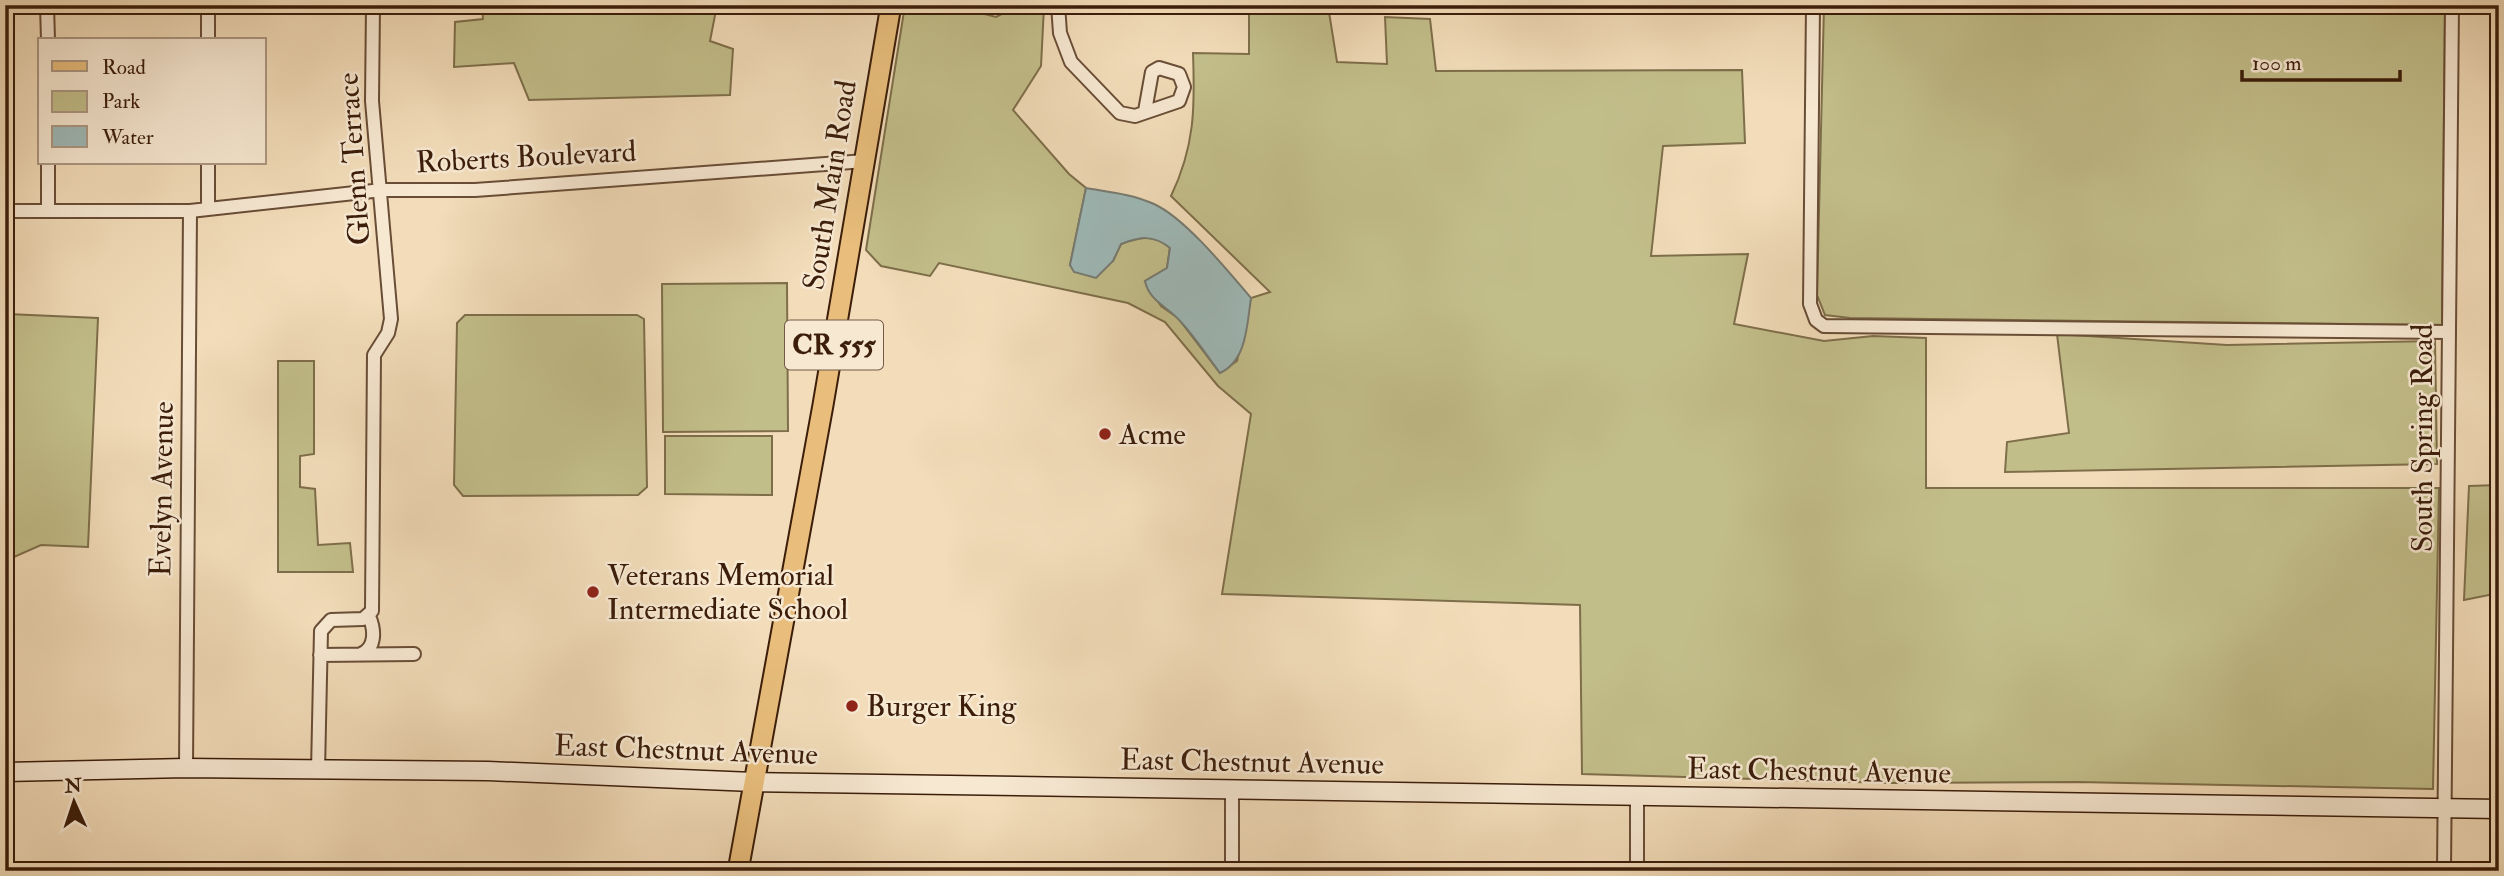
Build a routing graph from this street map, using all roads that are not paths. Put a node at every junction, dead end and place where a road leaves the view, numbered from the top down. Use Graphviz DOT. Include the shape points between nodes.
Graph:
graph roads {
  1 [pos="47,5"];
  2 [pos="208,5"];
  3 [pos="373,5"];
  4 [pos="891,5"];
  5 [pos="1058,5"];
  6 [pos="1777,5"];
  7 [pos="2452,5"];
  8 [pos="1813,6"];
  9 [pos="48,38"];
  10 [pos="208,38"];
  11 [pos="1145,111"];
  12 [pos="865,161"];
  13 [pos="48,164"];
  14 [pos="208,164"];
  15 [pos="382,190"];
  16 [pos="208,207"];
  17 [pos="48,209"];
  18 [pos="5,211"];
  19 [pos="190,211"];
  20 [pos="2449,332"];
  21 [pos="369,616"];
  22 [pos="414,654"];
  23 [pos="320,655"];
  24 [pos="359,655"];
  25 [pos="186,768"];
  26 [pos="318,771"];
  27 [pos="5,772"];
  28 [pos="754,782"];
  29 [pos="1232,789"];
  30 [pos="1637,796"];
  31 [pos="2445,808"];
  32 [pos="2499,809"];
  33 [pos="738,871"];
  34 [pos="1232,871"];
  35 [pos="1637,871"];
  36 [pos="2444,871"];
  1 -- 9 [label="street"];
  2 -- 10 [label="street"];
  3 -- 15 [label="street, Glenn Terrace" via="372,101"];
  4 -- 12 [label="main road, South Main Road / CR 555"];
  5 -- 11 [label="street" via="1060,33 1072,62 1120,113 1135,117"];
  6 -- 8 [label="street"];
  7 -- 20 [label="street, South Spring Road"];
  8 -- 20 [label="street" via="1811,304 1816,320 1824,326"];
  12 -- 15 [label="street, Roberts Boulevard" via="475,190"];
  12 -- 28 [label="main road, South Main Road / CR 555"];
  13 -- 17 [label="street"];
  14 -- 16 [label="street"];
  15 -- 16 [label="street, Roberts Boulevard"];
  15 -- 21 [label="street, Glenn Terrace" via="391,309 388,333 374,355 373,593"];
  16 -- 19 [label="street, Roberts Boulevard"];
  17 -- 18 [label="street, Roberts Boulevard"];
  17 -- 19 [label="street, Roberts Boulevard"];
  19 -- 25 [label="street, Evelyn Avenue"];
  20 -- 31 [label="street, South Spring Road"];
  21 -- 23 [label="street" via="326,623"];
  21 -- 24 [label="street, Glenn Terrace" via="372,643"];
  22 -- 24 [label="street"];
  23 -- 24 [label="street"];
  23 -- 26 [label="street"];
  25 -- 26 [label="street, East Chestnut Avenue"];
  25 -- 27 [label="street, East Chestnut Avenue"];
  26 -- 28 [label="street, East Chestnut Avenue" via="488,771"];
  28 -- 29 [label="street, East Chestnut Avenue"];
  28 -- 33 [label="main road, South Main Road / CR 555"];
  29 -- 30 [label="street, East Chestnut Avenue"];
  29 -- 34 [label="street"];
  30 -- 31 [label="street, East Chestnut Avenue"];
  30 -- 35 [label="street"];
  31 -- 32 [label="street, East Chestnut Avenue"];
  31 -- 36 [label="street, South Spring Road"];
}
